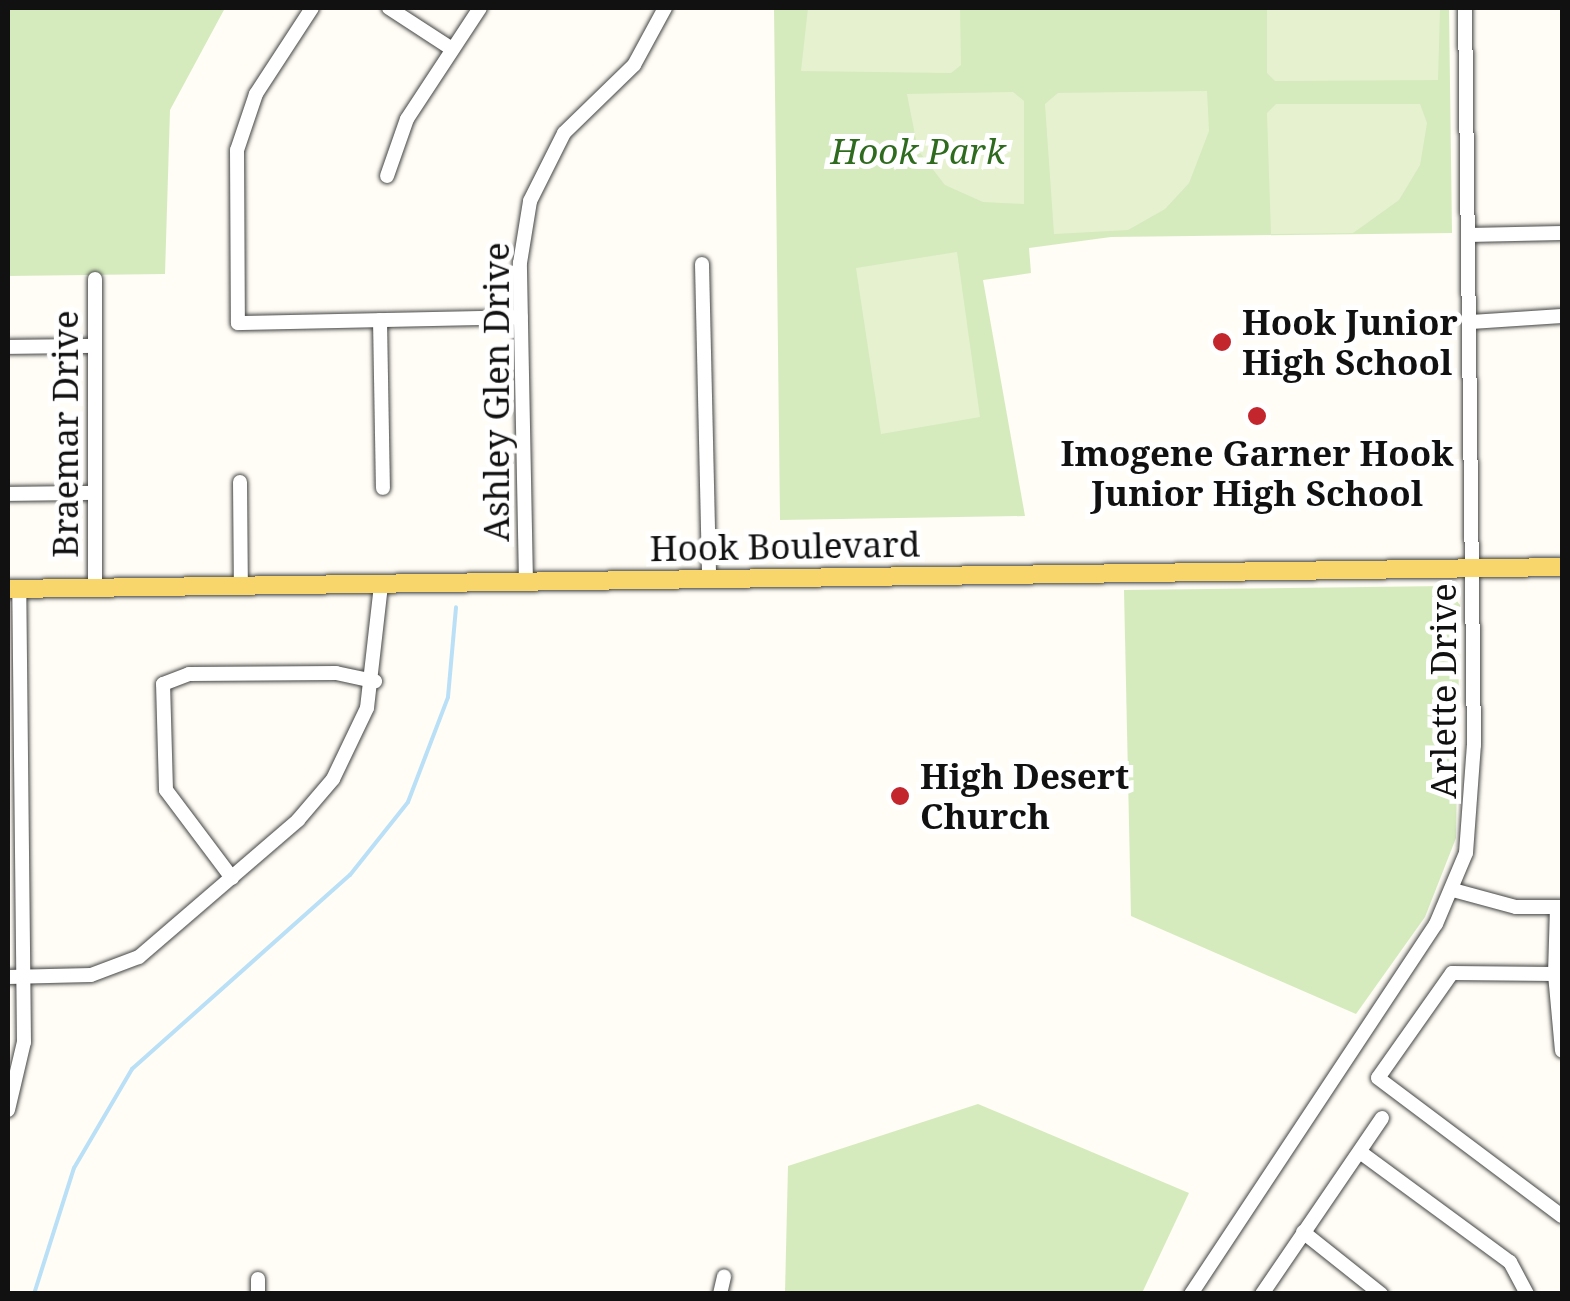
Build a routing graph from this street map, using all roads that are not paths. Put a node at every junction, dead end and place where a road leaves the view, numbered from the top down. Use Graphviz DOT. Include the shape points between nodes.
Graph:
graph roads {
  1 [pos="312,8"];
  2 [pos="389,8"];
  3 [pos="480,8"];
  4 [pos="665,8"];
  5 [pos="1465,8"];
  6 [pos="452,49"];
  7 [pos="387,176"];
  8 [pos="1562,233"];
  9 [pos="1468,235"];
  10 [pos="702,264"];
  11 [pos="95,279"];
  12 [pos="1562,316"];
  13 [pos="521,317"];
  14 [pos="380,320"];
  15 [pos="1471,322"];
  16 [pos="95,346"];
  17 [pos="8,347"];
  18 [pos="240,482"];
  19 [pos="383,488"];
  20 [pos="95,492"];
  21 [pos="8,494"];
  22 [pos="1562,567"];
  23 [pos="1473,568"];
  24 [pos="710,580"];
  25 [pos="526,583"];
  26 [pos="381,585"];
  27 [pos="241,587"];
  28 [pos="13,589"];
  29 [pos="95,589"];
  30 [pos="375,681"];
  31 [pos="14,684"];
  32 [pos="15,831"];
  33 [pos="232,878"];
  34 [pos="1454,890"];
  35 [pos="1560,907"];
  36 [pos="1555,974"];
  37 [pos="15,977"];
  38 [pos="1562,1051"];
  39 [pos="8,1110"];
  40 [pos="1382,1118"];
  41 [pos="1360,1152"];
  42 [pos="1562,1216"];
  43 [pos="1303,1232"];
  44 [pos="724,1276"];
  45 [pos="1381,1293"];
  46 [pos="720,1294"];
  47 [pos="1191,1294"];
  48 [pos="1262,1294"];
  49 [pos="1527,1294"];
  1 -- 14 [label="street" via="256,94 237,150 238,323"];
  2 -- 6 [label="street"];
  3 -- 6 [label="street"];
  4 -- 13 [label="street, Ashley Glen Drive" via="634,65 586,106 542,171 523,236"];
  5 -- 9 [label="street, Arlette Drive"];
  6 -- 7 [label="street" via="407,119"];
  8 -- 9 [label="street"];
  9 -- 15 [label="street, Arlette Drive"];
  10 -- 24 [label="street"];
  11 -- 16 [label="street, Braemar Drive"];
  12 -- 15 [label="street"];
  13 -- 14 [label="street"];
  13 -- 25 [label="street, Ashley Glen Drive"];
  14 -- 19 [label="street"];
  15 -- 23 [label="street, Arlette Drive"];
  16 -- 17 [label="street"];
  16 -- 20 [label="street, Braemar Drive"];
  18 -- 27 [label="street"];
  20 -- 21 [label="street"];
  20 -- 29 [label="street, Braemar Drive"];
  22 -- 23 [label="main road, Hook Boulevard"];
  23 -- 24 [label="main road, Hook Boulevard"];
  23 -- 34 [label="street, Arlette Drive" via="1474,811"];
  24 -- 25 [label="main road, Hook Boulevard"];
  25 -- 26 [label="main road, Hook Boulevard"];
  26 -- 27 [label="main road, Hook Boulevard"];
  26 -- 30 [label="street"];
  27 -- 29 [label="main road, Hook Boulevard"];
  28 -- 29 [label="main road, Hook Boulevard"];
  28 -- 31 [label="street"];
  30 -- 33 [label="street" via="333,779"];
  30 -- 33 [label="street" via="336,673 225,674 163,684 166,790"];
  31 -- 32 [label="street"];
  32 -- 37 [label="street"];
  33 -- 37 [label="street" via="115,970"];
  34 -- 35 [label="street" via="1516,907"];
  34 -- 47 [label="street, Arlette Drive"];
  35 -- 36 [label="street"];
  36 -- 38 [label="street"];
  36 -- 42 [label="street" via="1452,973 1378,1078"];
  37 -- 39 [label="street" via="24,1042"];
  40 -- 41 [label="street"];
  41 -- 43 [label="street"];
  41 -- 49 [label="street" via="1510,1262"];
  43 -- 45 [label="street"];
  43 -- 48 [label="street"];
  44 -- 46 [label="street"];
}
